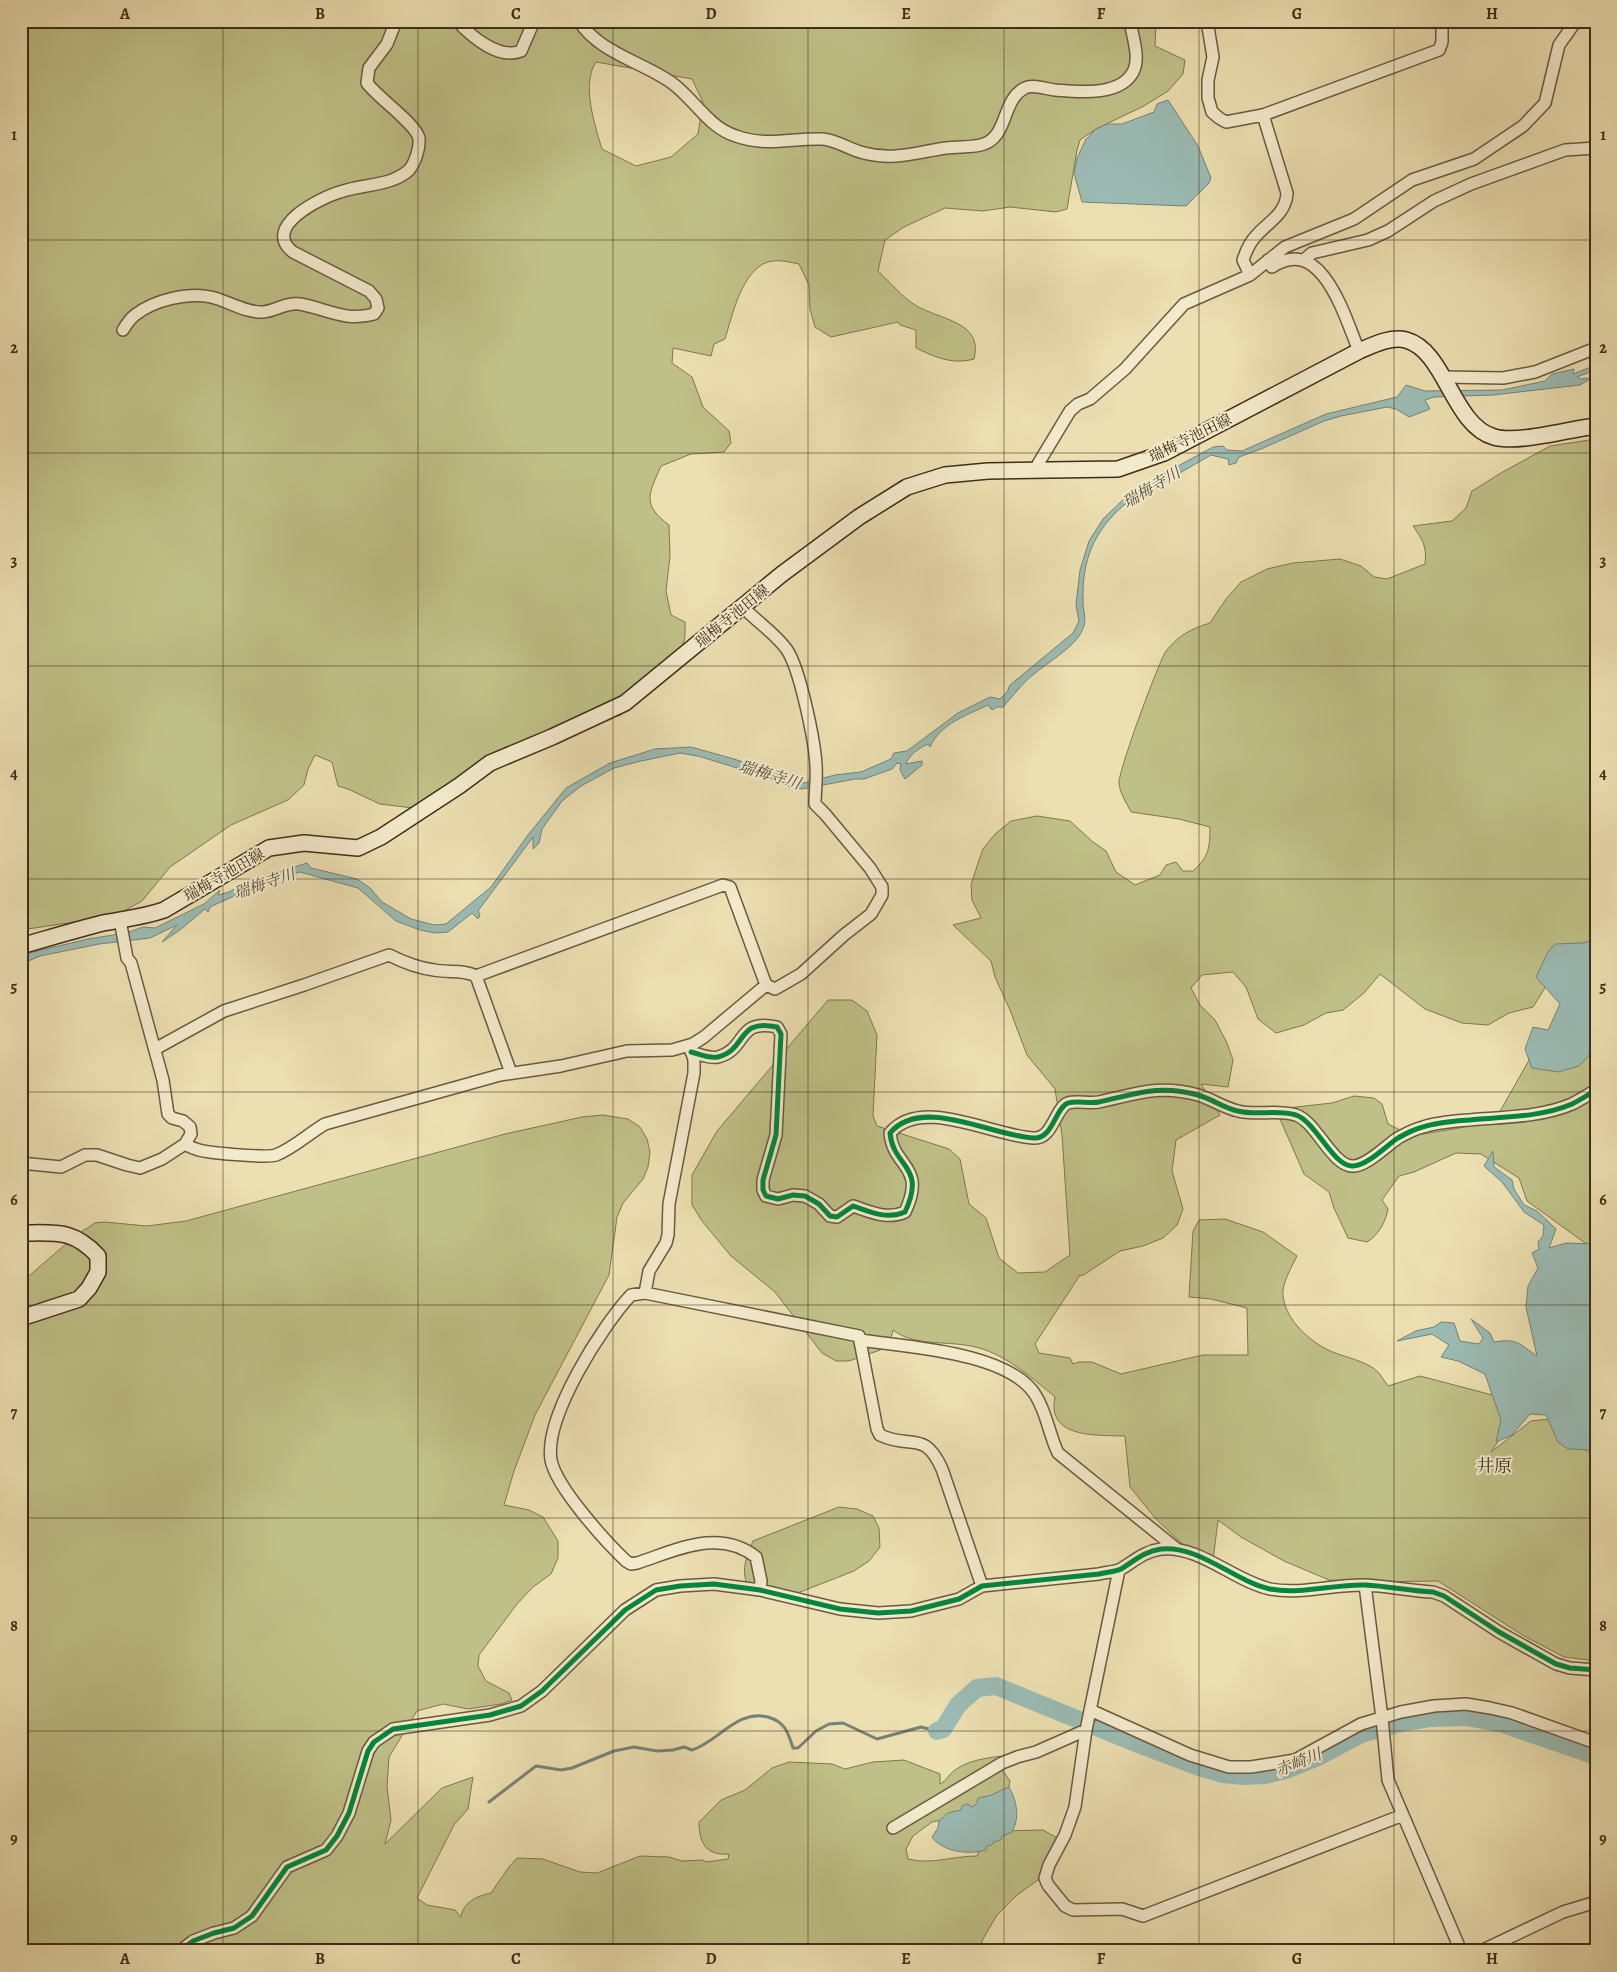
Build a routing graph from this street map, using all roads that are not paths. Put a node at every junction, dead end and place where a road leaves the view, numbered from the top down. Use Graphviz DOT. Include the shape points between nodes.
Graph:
graph roads {
  1 [pos="396,21"];
  2 [pos="457,21"];
  3 [pos="534,21"];
  4 [pos="578,21"];
  5 [pos="1130,21"];
  6 [pos="1208,21"];
  7 [pos="1442,21"];
  8 [pos="1576,21"];
  9 [pos="1263,115"];
  10 [pos="1596,148"];
  11 [pos="1268,260"];
  12 [pos="1304,260"];
  13 [pos="1250,275"];
  14 [pos="123,330"];
  15 [pos="1596,348"];
  16 [pos="1359,351"];
  17 [pos="1443,377"];
  18 [pos="1596,426"];
  19 [pos="1038,469"];
  20 [pos="743,607"];
  21 [pos="120,920"];
  22 [pos="21,946"];
  23 [pos="476,976"];
  24 [pos="766,985"];
  25 [pos="155,1049"];
  26 [pos="690,1049"];
  27 [pos="511,1073"];
  28 [pos="1596,1090"];
  29 [pos="185,1144"];
  30 [pos="21,1163"];
  31 [pos="21,1233"];
  32 [pos="645,1293"];
  33 [pos="21,1318"];
  34 [pos="860,1340"];
  35 [pos="1178,1550"];
  36 [pos="1119,1570"];
  37 [pos="1365,1585"];
  38 [pos="982,1586"];
  39 [pos="760,1590"];
  40 [pos="1596,1670"];
  41 [pos="1090,1710"];
  42 [pos="1382,1718"];
  43 [pos="1086,1730"];
  44 [pos="1596,1743"];
  45 [pos="1403,1815"];
  46 [pos="893,1828"];
  47 [pos="1596,1902"];
  48 [pos="180,1951"];
  49 [pos="1461,1951"];
  50 [pos="1481,1951"];
  1 -- 14 [label="street" via="387,44 368,68 367,83 419,137 417,154 409,170 394,179 314,202 290,220 283,239 293,252 369,291 378,308 374,314 337,315 300,304 288,304 263,312 211,297 191,296 153,305 134,316"];
  2 -- 3 [label="street" via="476,38 501,53 513,54 521,52"];
  4 -- 5 [label="street" via="599,42 673,83 732,136 777,143 820,139 836,141 862,153 883,157 984,144 992,139 1002,124 1007,107 1027,87 1078,92 1104,90 1125,82 1134,69 1136,56"];
  6 -- 9 [label="street" via="1214,57 1208,80 1212,112 1226,122"];
  7 -- 9 [label="street" via="1439,50"];
  8 -- 11 [label="street" via="1559,45 1545,103 1524,126 1474,159 1412,180 1354,219 1292,244"];
  9 -- 13 [label="street" via="1287,193 1282,212 1247,248 1243,260"];
  10 -- 12 [label="street" via="1565,150 1471,184 1434,201 1388,231 1368,240 1312,253"];
  11 -- 12 [label="street" via="1272,266 1282,260"];
  11 -- 13 [label="street"];
  12 -- 16 [label="street" via="1325,276"];
  13 -- 19 [label="street" via="1184,304 1125,370 1070,411"];
  15 -- 17 [label="street" via="1562,362 1503,378"];
  16 -- 17 [label="main road, 瑞梅寺池田線" via="1386,341 1406,340 1427,354"];
  16 -- 19 [label="main road, 瑞梅寺池田線" via="1164,453 1118,469"];
  17 -- 18 [label="main road, 瑞梅寺池田線" via="1468,419 1484,433 1513,439"];
  19 -- 20 [label="main road, 瑞梅寺池田線" via="945,475 907,487 859,516"];
  20 -- 21 [label="main road, 瑞梅寺池田線" via="625,703 490,763 381,837 358,848 304,843 269,848 164,910"];
  20 -- 24 [label="street" via="788,651 803,697 816,771 814,804 870,868 882,888 882,895 871,914 801,974 775,989"];
  21 -- 22 [label="main road, 瑞梅寺池田線"];
  21 -- 25 [label="street" via="127,958"];
  23 -- 24 [label="street" via="723,885 730,887"];
  23 -- 25 [label="street" via="470,972 421,968 389,955 224,1011"];
  23 -- 27 [label="street"];
  24 -- 26 [label="street"];
  25 -- 29 [label="street" via="168,1114 190,1127 191,1134"];
  26 -- 27 [label="street" via="627,1051"];
  26 -- 28 [label="street" via="718,1057 734,1049 753,1026 777,1027 781,1034 776,1134 763,1190 766,1196 778,1199 805,1196 830,1216 854,1206 882,1215 896,1216 905,1212 913,1195 912,1179 907,1165 891,1142 890,1133 896,1125 907,1120 931,1117 956,1119 1036,1139 1045,1134 1068,1103 1097,1103 1131,1094 1174,1090 1238,1111 1298,1116 1313,1128 1329,1150 1354,1167 1399,1137 1423,1127 1543,1112 1571,1104"];
  26 -- 32 [label="street" via="694,1073 669,1204 668,1235 649,1271"];
  27 -- 29 [label="street" via="331,1122 273,1156 197,1150"];
  29 -- 30 [label="street" via="162,1160 140,1168 97,1155 85,1155 62,1167"];
  31 -- 33 [label="main road" via="68,1234 86,1244 98,1256 98,1272 79,1299"];
  32 -- 34 [label="street" via="859,1336"];
  32 -- 39 [label="street" via="631,1294 612,1317 568,1392 553,1436 551,1453 555,1472 581,1510 631,1564 694,1545 725,1542 756,1557"];
  34 -- 35 [label="street" via="965,1356 998,1365 1022,1379 1036,1395 1058,1452"];
  34 -- 38 [label="street" via="880,1436 929,1447 935,1453"];
  35 -- 36 [label="street" via="1148,1552"];
  35 -- 37 [label="street" via="1198,1556 1245,1581 1271,1589"];
  36 -- 38 [label="street"];
  36 -- 41 [label="street"];
  37 -- 40 [label="street" via="1444,1596 1556,1664"];
  37 -- 42 [label="street"];
  38 -- 39 [label="street" via="959,1599 911,1611 878,1613 840,1609"];
  39 -- 48 [label="street" via="714,1584 656,1590 625,1610 542,1691 521,1706 490,1716 393,1729 374,1742 368,1751 349,1813 326,1850 287,1867 252,1916 234,1928 193,1941"];
  41 -- 42 [label="street" via="1190,1755 1228,1766 1251,1767 1295,1760 1361,1724"];
  41 -- 43 [label="street"];
  42 -- 44 [label="street" via="1434,1706 1466,1704 1512,1713"];
  42 -- 45 [label="street" via="1388,1780"];
  43 -- 45 [label="street" via="1075,1807 1045,1878 1065,1906 1073,1910 1122,1909 1144,1916"];
  43 -- 46 [label="street" via="1002,1763"];
  45 -- 49 [label="street"];
  47 -- 50 [label="street" via="1563,1912"];
}
